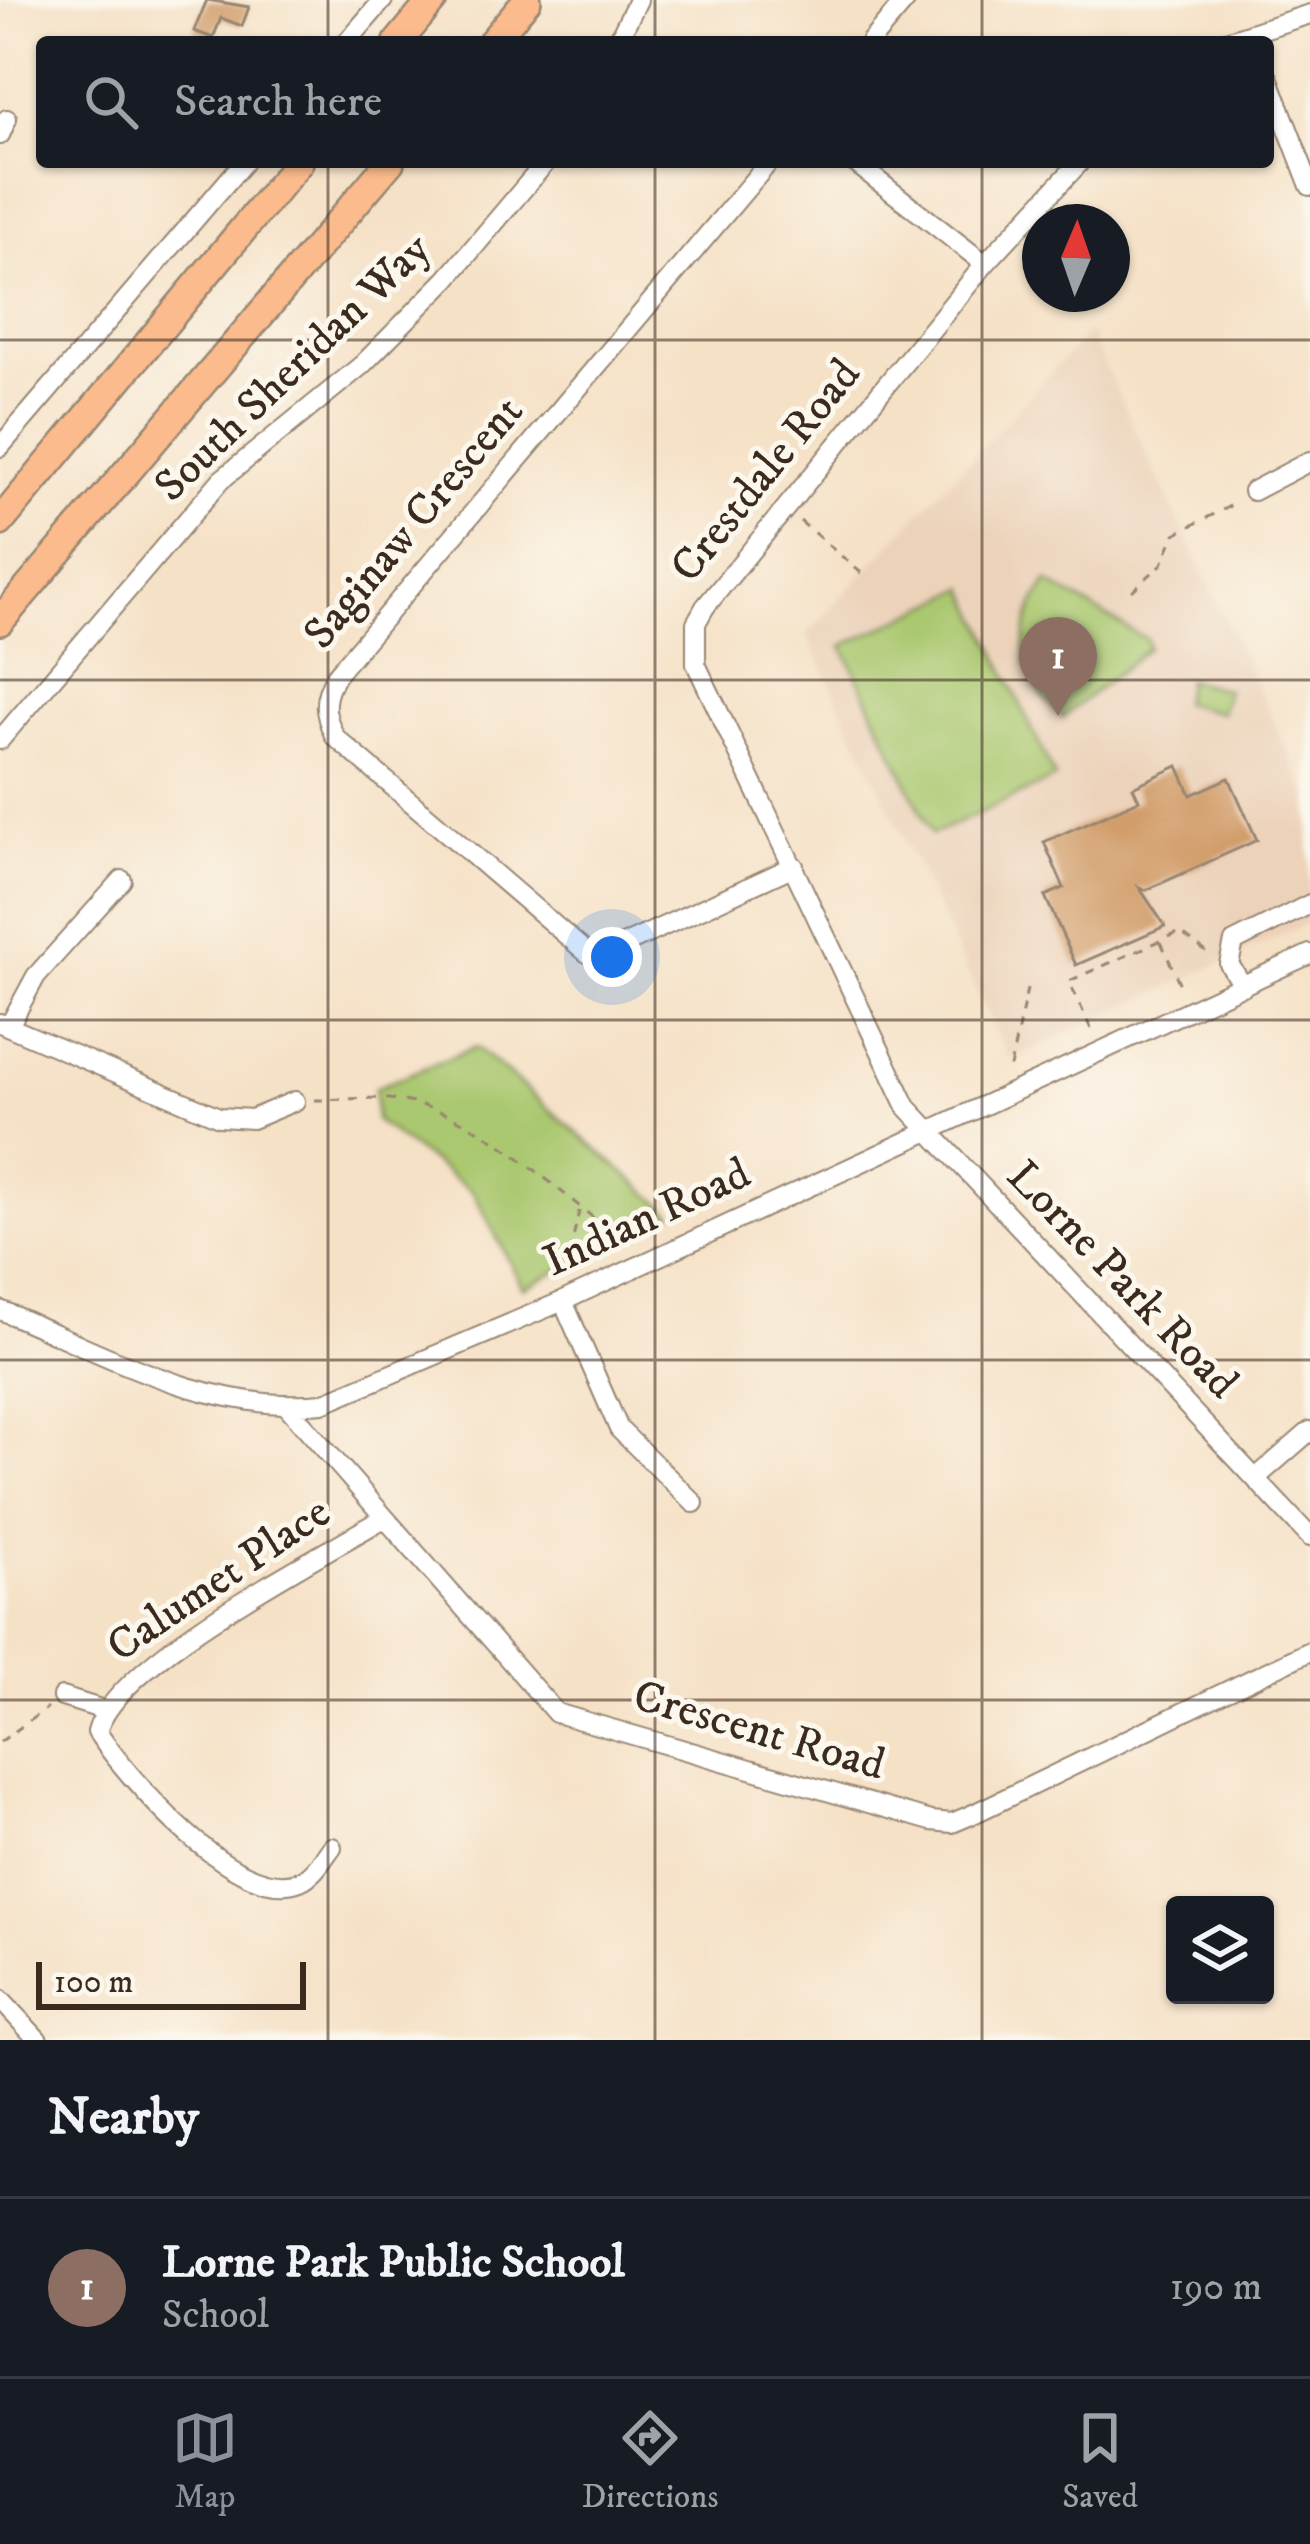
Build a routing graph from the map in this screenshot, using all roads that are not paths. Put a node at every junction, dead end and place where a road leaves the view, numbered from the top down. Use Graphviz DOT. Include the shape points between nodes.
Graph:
graph roads {
  1 [pos="383,0"];
  2 [pos="433,0"];
  3 [pos="527,0"];
  4 [pos="638,0"];
  5 [pos="906,0"];
  6 [pos="1310,14"];
  7 [pos="352,36"];
  8 [pos="403,36"];
  9 [pos="497,36"];
  10 [pos="620,36"];
  11 [pos="875,36"];
  12 [pos="1254,36"];
  13 [pos="1274,93"];
  14 [pos="239,168"];
  15 [pos="293,168"];
  16 [pos="385,168"];
  17 [pos="541,168"];
  18 [pos="764,168"];
  19 [pos="862,168"];
  20 [pos="1074,168"];
  21 [pos="1310,186"];
  22 [pos="985,264"];
  23 [pos="0,447"];
  24 [pos="1310,461"];
  25 [pos="1253,491"];
  26 [pos="0,522"];
  27 [pos="0,621"];
  28 [pos="0,740"];
  29 [pos="794,866"];
  30 [pos="122,880"];
  31 [pos="1310,904"];
  32 [pos="1310,954"];
  33 [pos="1243,986"];
  34 [pos="4,1024"];
  35 [pos="295,1100"];
  36 [pos="926,1131"];
  37 [pos="563,1301"];
  38 [pos="0,1310"];
  39 [pos="287,1406"];
  40 [pos="1310,1431"];
  41 [pos="1257,1477"];
  42 [pos="694,1503"];
  43 [pos="382,1519"];
  44 [pos="1310,1537"];
  45 [pos="1310,1652"];
  46 [pos="62,1696"];
  47 [pos="104,1710"];
  48 [pos="332,1847"];
  49 [pos="0,1999"];
  50 [pos="7,2019"];
  51 [pos="38,2040"];
  1 -- 7 [label="street"];
  2 -- 8 [label="highway"];
  3 -- 9 [label="highway"];
  4 -- 10 [label="street"];
  5 -- 11 [label="street"];
  6 -- 12 [label="street"];
  13 -- 21 [label="street"];
  14 -- 23 [label="street"];
  15 -- 26 [label="highway"];
  16 -- 27 [label="highway"];
  17 -- 28 [label="street, South Sheridan Way" via="362,365 221,480"];
  18 -- 29 [label="street, Saginaw Crescent" via="324,696 335,737 587,953 608,952"];
  19 -- 22 [label="street"];
  20 -- 22 [label="street, Crestdale Road"];
  22 -- 29 [label="street, Crestdale Road" via="696,623 701,680"];
  24 -- 25 [label="street"];
  29 -- 36 [label="street, Crestdale Road" via="907,1107"];
  30 -- 34 [label="street"];
  31 -- 33 [label="street" via="1234,943 1229,964"];
  32 -- 33 [label="street, Indian Road"];
  33 -- 36 [label="street, Indian Road"];
  34 -- 35 [label="street" via="219,1118 252,1119"];
  36 -- 37 [label="street, Indian Road"];
  36 -- 41 [label="street, Lorne Park Road"];
  37 -- 39 [label="street, Indian Road" via="322,1403"];
  37 -- 42 [label="street" via="619,1429"];
  38 -- 39 [label="street, Indian Road" via="185,1388"];
  39 -- 43 [label="street, Crescent Road"];
  40 -- 41 [label="street"];
  41 -- 44 [label="street, Lorne Park Road"];
  43 -- 45 [label="street, Crescent Road" via="556,1713 931,1821 971,1815"];
  43 -- 47 [label="street, Calumet Place" via="214,1619"];
  46 -- 47 [label="street, Calumet Place"];
  47 -- 48 [label="street, Calumet Place" via="97,1732 105,1744 176,1826 242,1872 295,1883"];
  49 -- 50 [label="street"];
  50 -- 51 [label="street"];
}
